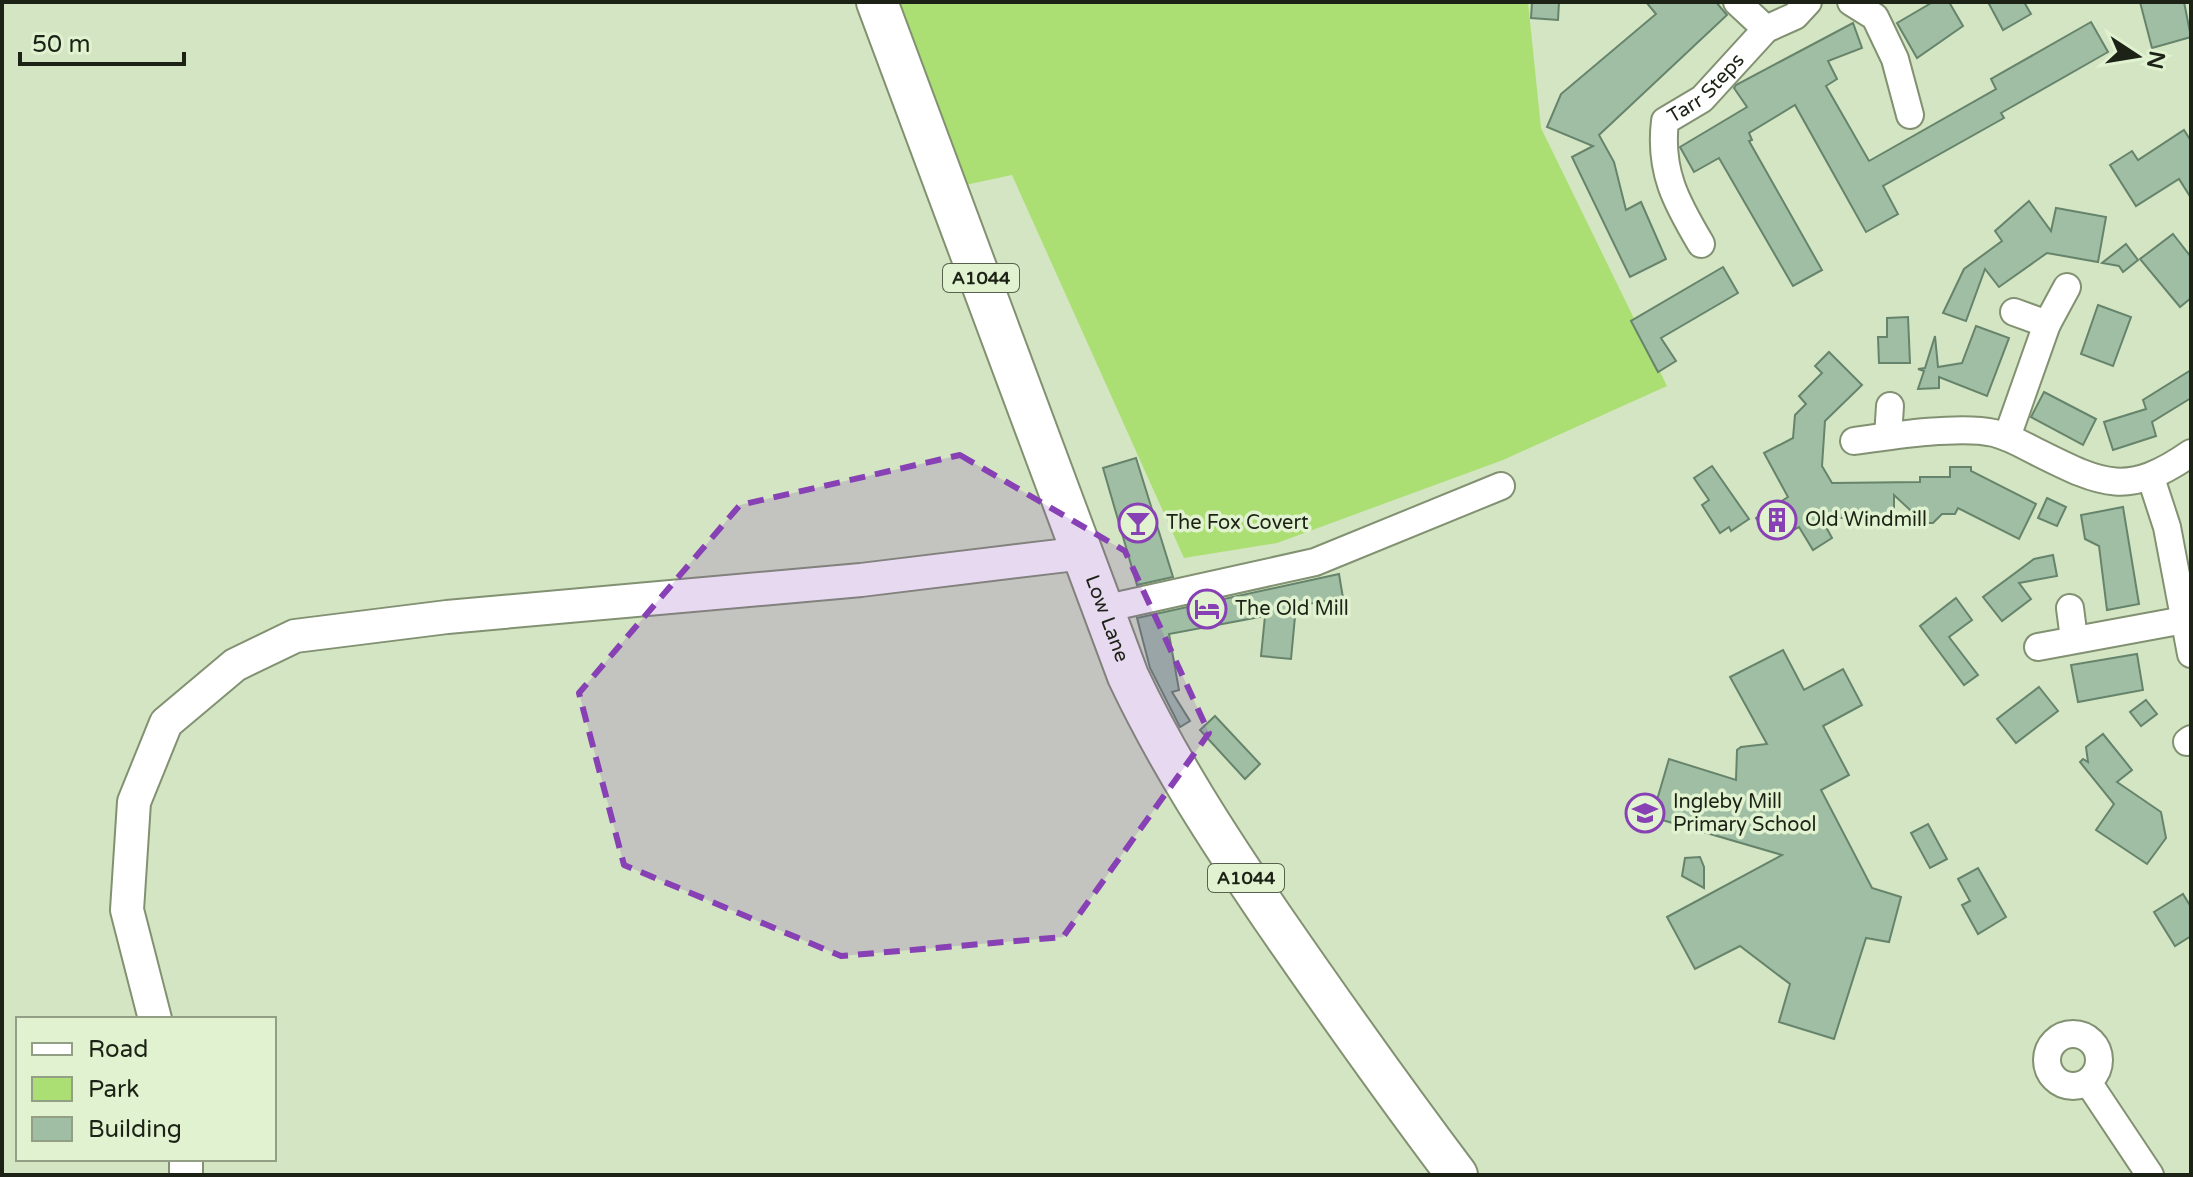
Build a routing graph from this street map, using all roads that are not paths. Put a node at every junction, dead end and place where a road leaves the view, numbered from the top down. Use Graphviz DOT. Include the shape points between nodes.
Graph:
graph roads {
  1 [pos="877,2"];
  2 [pos="1737,2"];
  3 [pos="1808,2"];
  4 [pos="1851,2"];
  5 [pos="1766,29"];
  6 [pos="1910,115"];
  7 [pos="1701,244"];
  8 [pos="2067,287"];
  9 [pos="2014,312"];
  10 [pos="2047,324"];
  11 [pos="1890,406"];
  12 [pos="1888,436"];
  13 [pos="2007,437"];
  14 [pos="1854,441"];
  15 [pos="2191,453"];
  16 [pos="2151,478"];
  17 [pos="1501,486"];
  18 [pos="1084,553"];
  19 [pos="2070,608"];
  20 [pos="1103,609"];
  21 [pos="2184,620"];
  22 [pos="2074,639"];
  23 [pos="2038,647"];
  24 [pos="2191,654"];
  25 [pos="154,1017"];
  26 [pos="2088,1082"];
  27 [pos="1457,1175"];
  28 [pos="2150,1175"];
  1 -- 18 [label="main road, Low Lane / A1044"];
  2 -- 5 [label="street"];
  3 -- 5 [label="street, Tarr Steps" via="1795,16"];
  4 -- 6 [label="street" via="1875,17 1895,59"];
  5 -- 7 [label="street, Tarr Steps" via="1702,99 1665,121 1661,152 1676,202"];
  8 -- 10 [label="street"];
  9 -- 10 [label="street"];
  10 -- 13 [label="street"];
  11 -- 12 [label="street"];
  12 -- 13 [label="street" via="1982,432"];
  12 -- 14 [label="street"];
  13 -- 16 [label="street" via="2084,475 2117,482"];
  15 -- 16 [label="street"];
  16 -- 21 [label="street" via="2167,527"];
  17 -- 20 [label="street" via="1315,562"];
  18 -- 20 [label="main road, Low Lane / A1044"];
  18 -- 25 [label="street" via="295,636 235,665 166,723 134,802 127,910"];
  19 -- 22 [label="street"];
  20 -- 27 [label="main road, Low Lane / A1044" via="1154,732 1215,832 1356,1040"];
  21 -- 22 [label="street"];
  21 -- 24 [label="street"];
  22 -- 23 [label="street"];
  26 -- 28 [label="street"];
}
